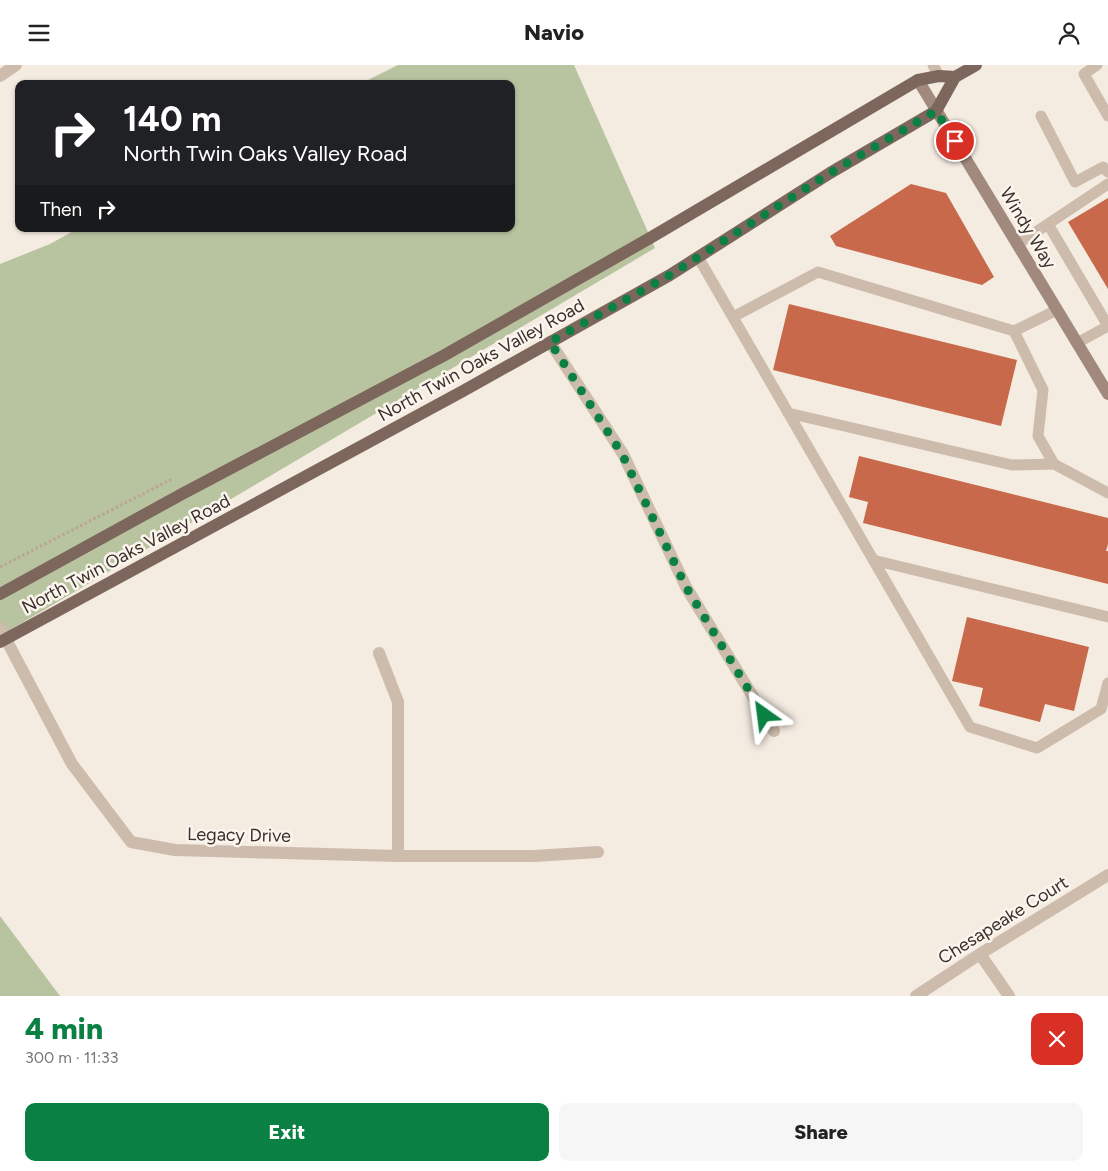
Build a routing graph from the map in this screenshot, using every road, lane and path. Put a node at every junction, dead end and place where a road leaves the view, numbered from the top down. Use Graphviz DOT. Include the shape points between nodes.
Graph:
graph roads {
  1 [pos="16,65"];
  2 [pos="976,65"];
  3 [pos="1095,65"];
  4 [pos="936,70"];
  5 [pos="0,76"];
  6 [pos="955,77"];
  7 [pos="918,80"];
  8 [pos="936,111"];
  9 [pos="1108,115"];
  10 [pos="1042,116"];
  11 [pos="1108,173"];
  12 [pos="1108,184"];
  13 [pos="1048,224"];
  14 [pos="1018,244"];
  15 [pos="698,257"];
  16 [pos="1057,310"];
  17 [pos="733,317"];
  18 [pos="1108,326"];
  19 [pos="1014,331"];
  20 [pos="550,342"];
  21 [pos="1077,343"];
  22 [pos="1108,394"];
  23 [pos="788,413"];
  24 [pos="1054,464"];
  25 [pos="180,475"];
  26 [pos="1108,493"];
  27 [pos="873,560"];
  28 [pos="0,567"];
  29 [pos="0,594"];
  30 [pos="1108,617"];
  31 [pos="2,636"];
  32 [pos="379,653"];
  33 [pos="1108,683"];
  34 [pos="774,731"];
  35 [pos="598,852"];
  36 [pos="398,856"];
  37 [pos="1108,875"];
  38 [pos="980,954"];
  39 [pos="916,996"];
  40 [pos="1009,996"];
  1 -- 5 [label="street"];
  2 -- 6 [label="main road"];
  3 -- 9 [label="lane" via="1084,74"];
  4 -- 6 [label="main road, North Twin Oaks Valley Road"];
  4 -- 7 [label="main road, North Twin Oaks Valley Road"];
  6 -- 8 [label="main road"];
  7 -- 8 [label="street, Windy Way"];
  7 -- 29 [label="main road, North Twin Oaks Valley Road" via="650,239 443,356"];
  8 -- 14 [label="street, Windy Way"];
  8 -- 15 [label="main road, North Twin Oaks Valley Road" via="830,173"];
  10 -- 11 [label="lane" via="1075,182 1103,167"];
  12 -- 13 [label="lane"];
  13 -- 14 [label="lane"];
  13 -- 18 [label="lane"];
  14 -- 16 [label="street, Windy Way"];
  15 -- 17 [label="lane"];
  15 -- 20 [label="main road, North Twin Oaks Valley Road"];
  16 -- 19 [label="lane"];
  16 -- 21 [label="street, Windy Way"];
  17 -- 19 [label="lane" via="818,272"];
  17 -- 23 [label="lane"];
  18 -- 21 [label="lane"];
  19 -- 24 [label="lane" via="1043,390 1038,437"];
  20 -- 31 [label="main road, North Twin Oaks Valley Road"];
  20 -- 34 [label="street" via="622,454 686,587"];
  21 -- 22 [label="street, Windy Way"];
  23 -- 24 [label="lane" via="1012,465"];
  23 -- 27 [label="lane"];
  24 -- 26 [label="lane"];
  25 -- 28 [label="path"];
  27 -- 30 [label="lane"];
  27 -- 33 [label="lane" via="970,727 1037,748 1101,709"];
  31 -- 36 [label="street, Legacy Drive" via="72,764 131,842 175,851"];
  32 -- 36 [label="street" via="398,702"];
  35 -- 36 [label="street, Legacy Drive" via="534,856"];
  37 -- 38 [label="street, Chesapeake Court"];
  38 -- 39 [label="street, Chesapeake Court"];
  38 -- 40 [label="street"];
}
